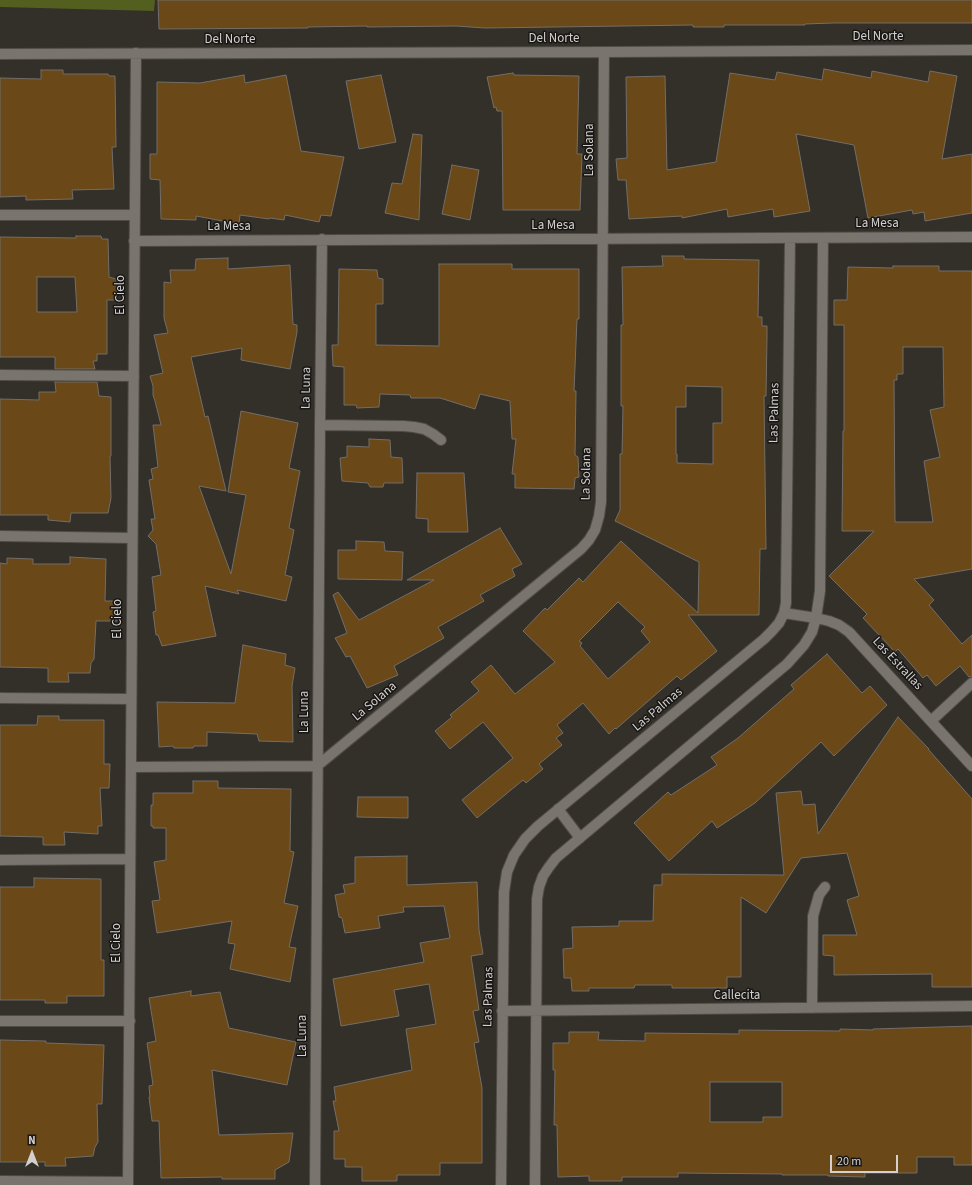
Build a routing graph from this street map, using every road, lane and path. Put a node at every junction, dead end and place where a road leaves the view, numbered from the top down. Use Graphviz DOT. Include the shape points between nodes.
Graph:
graph roads {
  1 [pos="972,50"];
  2 [pos="604,52"];
  3 [pos="136,53"];
  4 [pos="0,54"];
  5 [pos="0,215"];
  6 [pos="134,215"];
  7 [pos="972,237"];
  8 [pos="602,238"];
  9 [pos="790,238"];
  10 [pos="823,238"];
  11 [pos="322,240"];
  12 [pos="134,241"];
  13 [pos="0,375"];
  14 [pos="134,376"];
  15 [pos="320,425"];
  16 [pos="441,440"];
  17 [pos="0,536"];
  18 [pos="132,538"];
  19 [pos="784,613"];
  20 [pos="816,618"];
  21 [pos="972,683"];
  22 [pos="0,698"];
  23 [pos="131,699"];
  24 [pos="931,721"];
  25 [pos="317,766"];
  26 [pos="972,766"];
  27 [pos="130,768"];
  28 [pos="558,809"];
  29 [pos="580,838"];
  30 [pos="130,859"];
  31 [pos="0,860"];
  32 [pos="824,887"];
  33 [pos="972,1006"];
  34 [pos="812,1008"];
  35 [pos="536,1010"];
  36 [pos="502,1011"];
  37 [pos="0,1021"];
  38 [pos="130,1021"];
  39 [pos="0,1181"];
  40 [pos="128,1184"];
  41 [pos="316,1185"];
  42 [pos="501,1185"];
  43 [pos="535,1185"];
  1 -- 2 [label="lane, Del Norte"];
  2 -- 3 [label="lane, Del Norte"];
  2 -- 8 [label="lane, La Solana"];
  3 -- 4 [label="lane, Del Norte"];
  3 -- 6 [label="lane, El Cielo"];
  5 -- 6 [label="lane"];
  6 -- 12 [label="lane, El Cielo"];
  7 -- 10 [label="lane, La Mesa"];
  8 -- 9 [label="lane, La Mesa"];
  8 -- 11 [label="lane, La Mesa"];
  8 -- 25 [label="lane, La Solana" via="601,502 595,530 581,549"];
  9 -- 10 [label="lane, La Mesa"];
  9 -- 19 [label="lane, Las Palmas"];
  10 -- 20 [label="lane" via="820,591"];
  11 -- 12 [label="lane, La Mesa"];
  11 -- 15 [label="lane, La Luna"];
  12 -- 14 [label="lane, El Cielo"];
  13 -- 14 [label="lane"];
  14 -- 18 [label="lane, El Cielo"];
  15 -- 16 [label="lane" via="414,427 424,429"];
  15 -- 25 [label="lane, La Luna"];
  17 -- 18 [label="lane"];
  18 -- 23 [label="lane, El Cielo"];
  19 -- 20 [label="lane, Las Estrallas"];
  19 -- 28 [label="lane, Las Palmas" via="779,623 764,639"];
  20 -- 24 [label="lane, Las Estrallas" via="839,625 849,632"];
  20 -- 29 [label="lane" via="812,632 787,664"];
  21 -- 24 [label="lane"];
  22 -- 23 [label="lane"];
  23 -- 27 [label="lane, El Cielo"];
  24 -- 26 [label="lane, Las Estrallas"];
  25 -- 27 [label="lane"];
  25 -- 41 [label="lane, La Luna"];
  27 -- 30 [label="lane, El Cielo"];
  28 -- 29 [label="lane"];
  28 -- 36 [label="lane, Las Palmas" via="525,839 507,872 504,892"];
  29 -- 35 [label="lane" via="549,866 539,887 536,899"];
  30 -- 31 [label="lane"];
  30 -- 38 [label="lane, El Cielo"];
  32 -- 34 [label="lane" via="813,916"];
  33 -- 34 [label="lane, Callecita"];
  34 -- 35 [label="lane, Callecita"];
  35 -- 36 [label="lane, Callecita"];
  35 -- 43 [label="lane"];
  36 -- 42 [label="lane, Las Palmas"];
  37 -- 38 [label="lane"];
  38 -- 40 [label="lane, El Cielo"];
  39 -- 40 [label="lane"];
}
